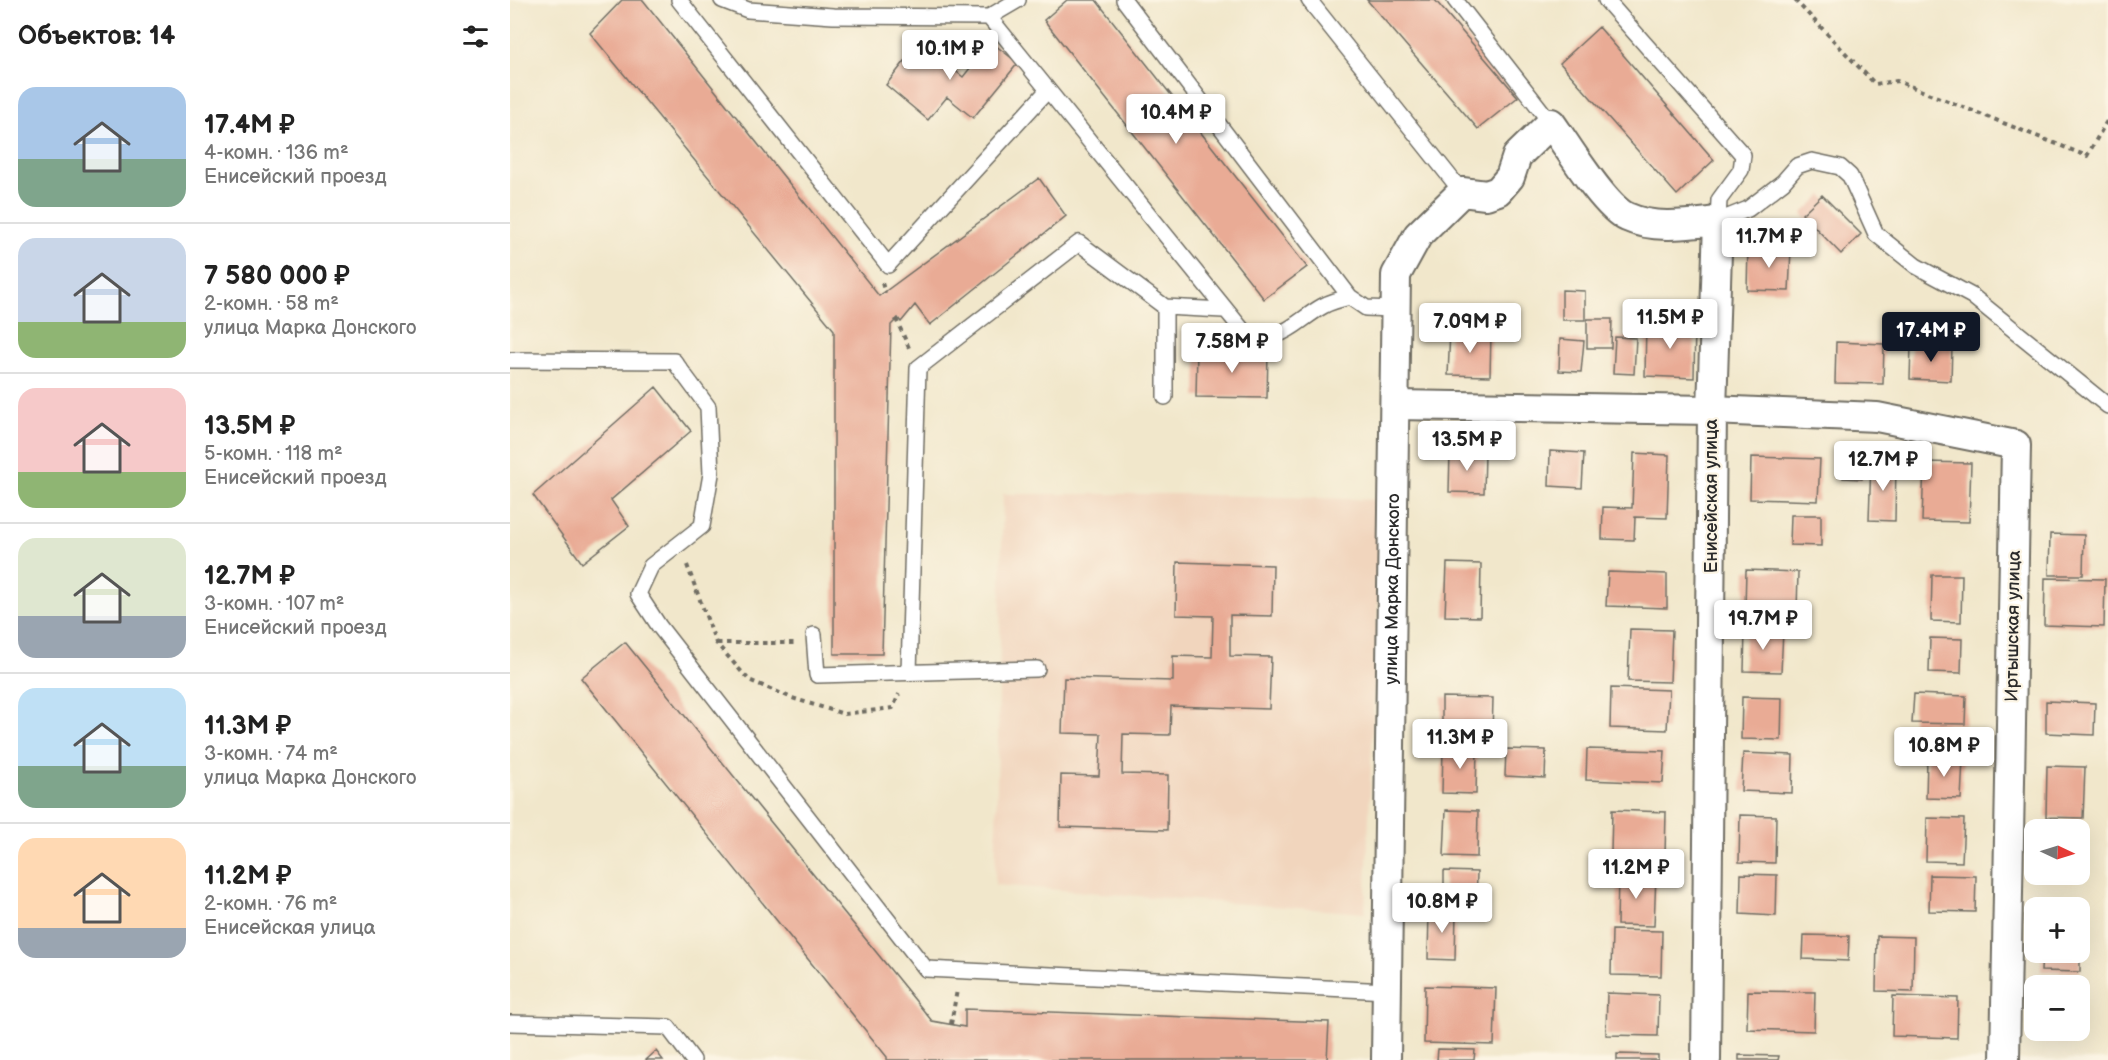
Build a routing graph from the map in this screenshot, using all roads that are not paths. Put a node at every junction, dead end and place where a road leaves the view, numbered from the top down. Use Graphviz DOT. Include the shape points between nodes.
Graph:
graph roads {
  1 [pos="679,0"];
  2 [pos="722,0"];
  3 [pos="1018,0"];
  4 [pos="1125,0"];
  5 [pos="1309,0"];
  6 [pos="1455,0"];
  7 [pos="1606,0"];
  8 [pos="749,5"];
  9 [pos="989,17"];
  10 [pos="1048,90"];
  11 [pos="1551,123"];
  12 [pos="1462,192"];
  13 [pos="1718,221"];
  14 [pos="1350,297"];
  15 [pos="1165,307"];
  16 [pos="1223,309"];
  17 [pos="1395,309"];
  18 [pos="510,360"];
  19 [pos="1166,397"];
  20 [pos="1395,405"];
  21 [pos="2108,406"];
  22 [pos="1712,410"];
  23 [pos="814,639"];
  24 [pos="1037,669"];
  25 [pos="909,672"];
  26 [pos="1388,991"];
  27 [pos="510,1023"];
  28 [pos="693,1060"];
  29 [pos="1386,1060"];
  30 [pos="1706,1060"];
  31 [pos="2005,1060"];
  1 -- 10 [label="lane" via="888,265"];
  2 -- 8 [label="lane"];
  3 -- 9 [label="lane"];
  4 -- 14 [label="lane"];
  5 -- 12 [label="lane"];
  6 -- 11 [label="lane"];
  7 -- 13 [label="lane" via="1743,155 1741,170 1719,200"];
  8 -- 9 [label="lane" via="833,16"];
  9 -- 10 [label="lane"];
  10 -- 16 [label="lane"];
  11 -- 12 [label="street" via="1517,156 1510,177 1498,191 1486,195"];
  11 -- 13 [label="street" via="1604,196 1626,217 1658,225"];
  12 -- 17 [label="street, улица Марка Донского" via="1418,235 1406,254 1396,275"];
  13 -- 21 [label="lane" via="1748,209 1797,166 1812,161 1840,167 1850,176 1876,234 1916,266 1972,296"];
  13 -- 22 [label="street, Енисейская улица"];
  14 -- 16 [label="lane" via="1322,306 1282,334 1258,337 1244,332"];
  14 -- 17 [label="lane" via="1366,308"];
  15 -- 16 [label="lane"];
  15 -- 19 [label="lane"];
  15 -- 25 [label="lane" via="1079,243 918,368"];
  17 -- 20 [label="street, улица Марка Донского"];
  18 -- 26 [label="lane" via="674,361 708,407 711,474 702,525 651,566 638,594 926,969"];
  20 -- 22 [label="street"];
  20 -- 26 [label="street, улица Марка Донского"];
  22 -- 30 [label="street, Енисейская улица"];
  22 -- 31 [label="street, Иртышская улица" via="1877,417 2016,445"];
  23 -- 25 [label="lane" via="817,675"];
  24 -- 25 [label="lane"];
  26 -- 29 [label="street, улица Марка Донского"];
  27 -- 28 [label="lane" via="668,1027"];
}
